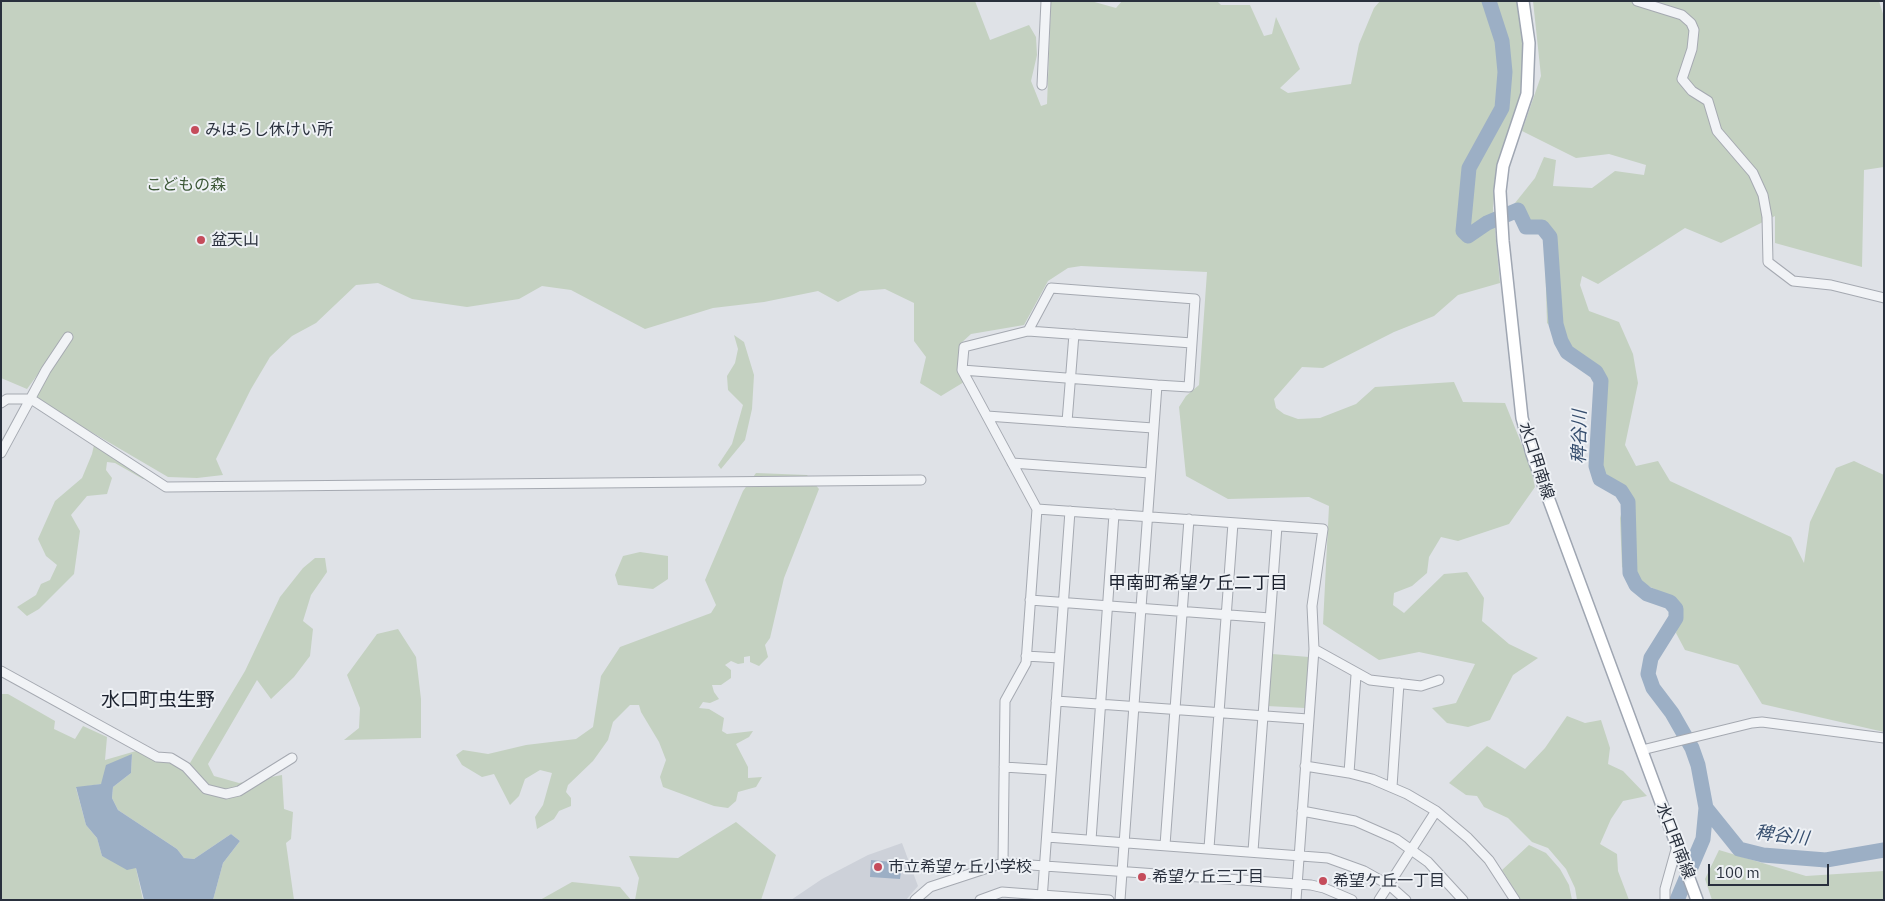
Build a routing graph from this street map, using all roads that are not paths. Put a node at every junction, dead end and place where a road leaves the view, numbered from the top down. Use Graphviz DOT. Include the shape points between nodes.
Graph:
graph roads {
  1 [pos="1046,1"];
  2 [pos="1523,1"];
  3 [pos="1637,1"];
  4 [pos="1042,85"];
  5 [pos="1884,298"];
  6 [pos="1028,331"];
  7 [pos="1074,334"];
  8 [pos="68,336"];
  9 [pos="1192,343"];
  10 [pos="962,370"];
  11 [pos="1071,378"];
  12 [pos="1157,385"];
  13 [pos="31,399"];
  14 [pos="1,403"];
  15 [pos="987,416"];
  16 [pos="1067,422"];
  17 [pos="1153,428"];
  18 [pos="1,452"];
  19 [pos="1012,462"];
  20 [pos="1150,473"];
  21 [pos="921,480"];
  22 [pos="1037,508"];
  23 [pos="1070,511"];
  24 [pos="1114,514"];
  25 [pos="1147,516"];
  26 [pos="1189,519"];
  27 [pos="1233,522"];
  28 [pos="1277,526"];
  29 [pos="1030,600"];
  30 [pos="1064,603"];
  31 [pos="1108,606"];
  32 [pos="1141,608"];
  33 [pos="1182,611"];
  34 [pos="1226,614"];
  35 [pos="1270,618"];
  36 [pos="1314,649"];
  37 [pos="1026,656"];
  38 [pos="1059,658"];
  39 [pos="1,671"];
  40 [pos="1356,674"];
  41 [pos="1439,680"];
  42 [pos="1399,683"];
  43 [pos="1056,701"];
  44 [pos="1101,704"];
  45 [pos="1133,707"];
  46 [pos="1175,710"];
  47 [pos="1219,713"];
  48 [pos="1263,716"];
  49 [pos="1308,719"];
  50 [pos="1884,738"];
  51 [pos="1642,750"];
  52 [pos="292,758"];
  53 [pos="1004,766"];
  54 [pos="1305,766"];
  55 [pos="1051,770"];
  56 [pos="1349,773"];
  57 [pos="1392,787"];
  58 [pos="1302,811"];
  59 [pos="1436,811"];
  60 [pos="1047,837"];
  61 [pos="1091,840"];
  62 [pos="1124,842"];
  63 [pos="1165,845"];
  64 [pos="1677,846"];
  65 [pos="1210,848"];
  66 [pos="1411,849"];
  67 [pos="1253,851"];
  68 [pos="1299,855"];
  69 [pos="1002,863"];
  70 [pos="1045,866"];
  71 [pos="1122,871"];
  72 [pos="1297,884"];
  73 [pos="1389,885"];
  74 [pos="1042,897"];
  75 [pos="915,900"];
  76 [pos="980,900"];
  77 [pos="1109,900"];
  78 [pos="1120,900"];
  79 [pos="1296,900"];
  80 [pos="1352,900"];
  81 [pos="1380,900"];
  82 [pos="1406,900"];
  83 [pos="1463,900"];
  84 [pos="1515,900"];
  85 [pos="1665,900"];
  86 [pos="1697,900"];
  1 -- 4 [label="street"];
  2 -- 51 [label="main road, 水口甲南線" via="1529,43 1527,94 1503,166 1501,202 1522,418 1532,454"];
  3 -- 5 [label="street" via="1682,16 1691,23 1694,30 1692,49 1682,79 1692,91 1708,101 1717,132 1752,173 1763,195 1768,262 1793,281 1846,288"];
  6 -- 7 [label="street"];
  6 -- 9 [label="street" via="1051,288 1080,290 1196,299"];
  6 -- 10 [label="street" via="964,347"];
  7 -- 9 [label="street"];
  7 -- 11 [label="street"];
  8 -- 13 [label="street"];
  9 -- 12 [label="street" via="1190,387"];
  10 -- 11 [label="street"];
  10 -- 15 [label="street"];
  11 -- 12 [label="street"];
  11 -- 16 [label="street"];
  12 -- 17 [label="street"];
  13 -- 14 [label="street" via="7,399"];
  13 -- 18 [label="street"];
  13 -- 21 [label="street" via="166,488"];
  15 -- 16 [label="street"];
  15 -- 19 [label="street"];
  16 -- 17 [label="street"];
  17 -- 20 [label="street"];
  19 -- 20 [label="street"];
  19 -- 22 [label="street"];
  20 -- 25 [label="street"];
  22 -- 23 [label="street"];
  22 -- 29 [label="street"];
  23 -- 24 [label="street"];
  23 -- 30 [label="street"];
  24 -- 25 [label="street"];
  24 -- 31 [label="street"];
  25 -- 26 [label="street"];
  25 -- 32 [label="street"];
  26 -- 27 [label="street"];
  26 -- 33 [label="street"];
  27 -- 28 [label="street"];
  27 -- 34 [label="street"];
  28 -- 35 [label="street"];
  28 -- 36 [label="street" via="1323,529 1312,606"];
  29 -- 30 [label="street"];
  29 -- 37 [label="street"];
  30 -- 31 [label="street"];
  30 -- 38 [label="street"];
  31 -- 32 [label="street"];
  31 -- 44 [label="street"];
  32 -- 33 [label="street"];
  32 -- 45 [label="street"];
  33 -- 34 [label="street"];
  33 -- 46 [label="street"];
  34 -- 35 [label="street"];
  34 -- 47 [label="street"];
  35 -- 48 [label="street"];
  36 -- 40 [label="street"];
  36 -- 49 [label="street"];
  37 -- 38 [label="street"];
  37 -- 53 [label="street" via="1005,700"];
  38 -- 43 [label="street"];
  39 -- 52 [label="street" via="157,757 171,758 186,767 206,789 226,794 239,790"];
  40 -- 42 [label="street" via="1377,682"];
  40 -- 56 [label="street"];
  41 -- 42 [label="street" via="1421,686"];
  42 -- 57 [label="street"];
  43 -- 44 [label="street"];
  43 -- 55 [label="street"];
  44 -- 45 [label="street"];
  44 -- 61 [label="street"];
  45 -- 46 [label="street"];
  45 -- 62 [label="street"];
  46 -- 47 [label="street"];
  46 -- 63 [label="street"];
  47 -- 48 [label="street"];
  47 -- 65 [label="street"];
  48 -- 49 [label="street"];
  48 -- 67 [label="street"];
  49 -- 54 [label="street"];
  50 -- 51 [label="street" via="1752,722"];
  51 -- 64 [label="main road, 水口甲南線"];
  53 -- 55 [label="street"];
  53 -- 69 [label="street"];
  54 -- 56 [label="street"];
  54 -- 58 [label="street"];
  55 -- 60 [label="street"];
  56 -- 57 [label="street"];
  57 -- 59 [label="street"];
  58 -- 66 [label="street" via="1355,821"];
  58 -- 68 [label="street"];
  59 -- 66 [label="street"];
  59 -- 84 [label="street" via="1489,860"];
  60 -- 61 [label="street"];
  60 -- 70 [label="street"];
  61 -- 62 [label="street"];
  62 -- 63 [label="street"];
  62 -- 71 [label="street"];
  63 -- 65 [label="street"];
  64 -- 85 [label="street"];
  64 -- 86 [label="main road, 水口甲南線"];
  65 -- 67 [label="street"];
  66 -- 73 [label="street"];
  66 -- 83 [label="street" via="1428,862"];
  67 -- 68 [label="street"];
  68 -- 72 [label="street"];
  68 -- 73 [label="street" via="1337,861"];
  69 -- 70 [label="street"];
  69 -- 75 [label="street" via="930,887"];
  70 -- 71 [label="street"];
  70 -- 74 [label="street"];
  71 -- 72 [label="street"];
  71 -- 78 [label="street"];
  72 -- 79 [label="street"];
  72 -- 80 [label="street" via="1324,888"];
  73 -- 81 [label="street"];
  73 -- 82 [label="street"];
  74 -- 76 [label="street" via="1002,892"];
  74 -- 77 [label="street"];
}
